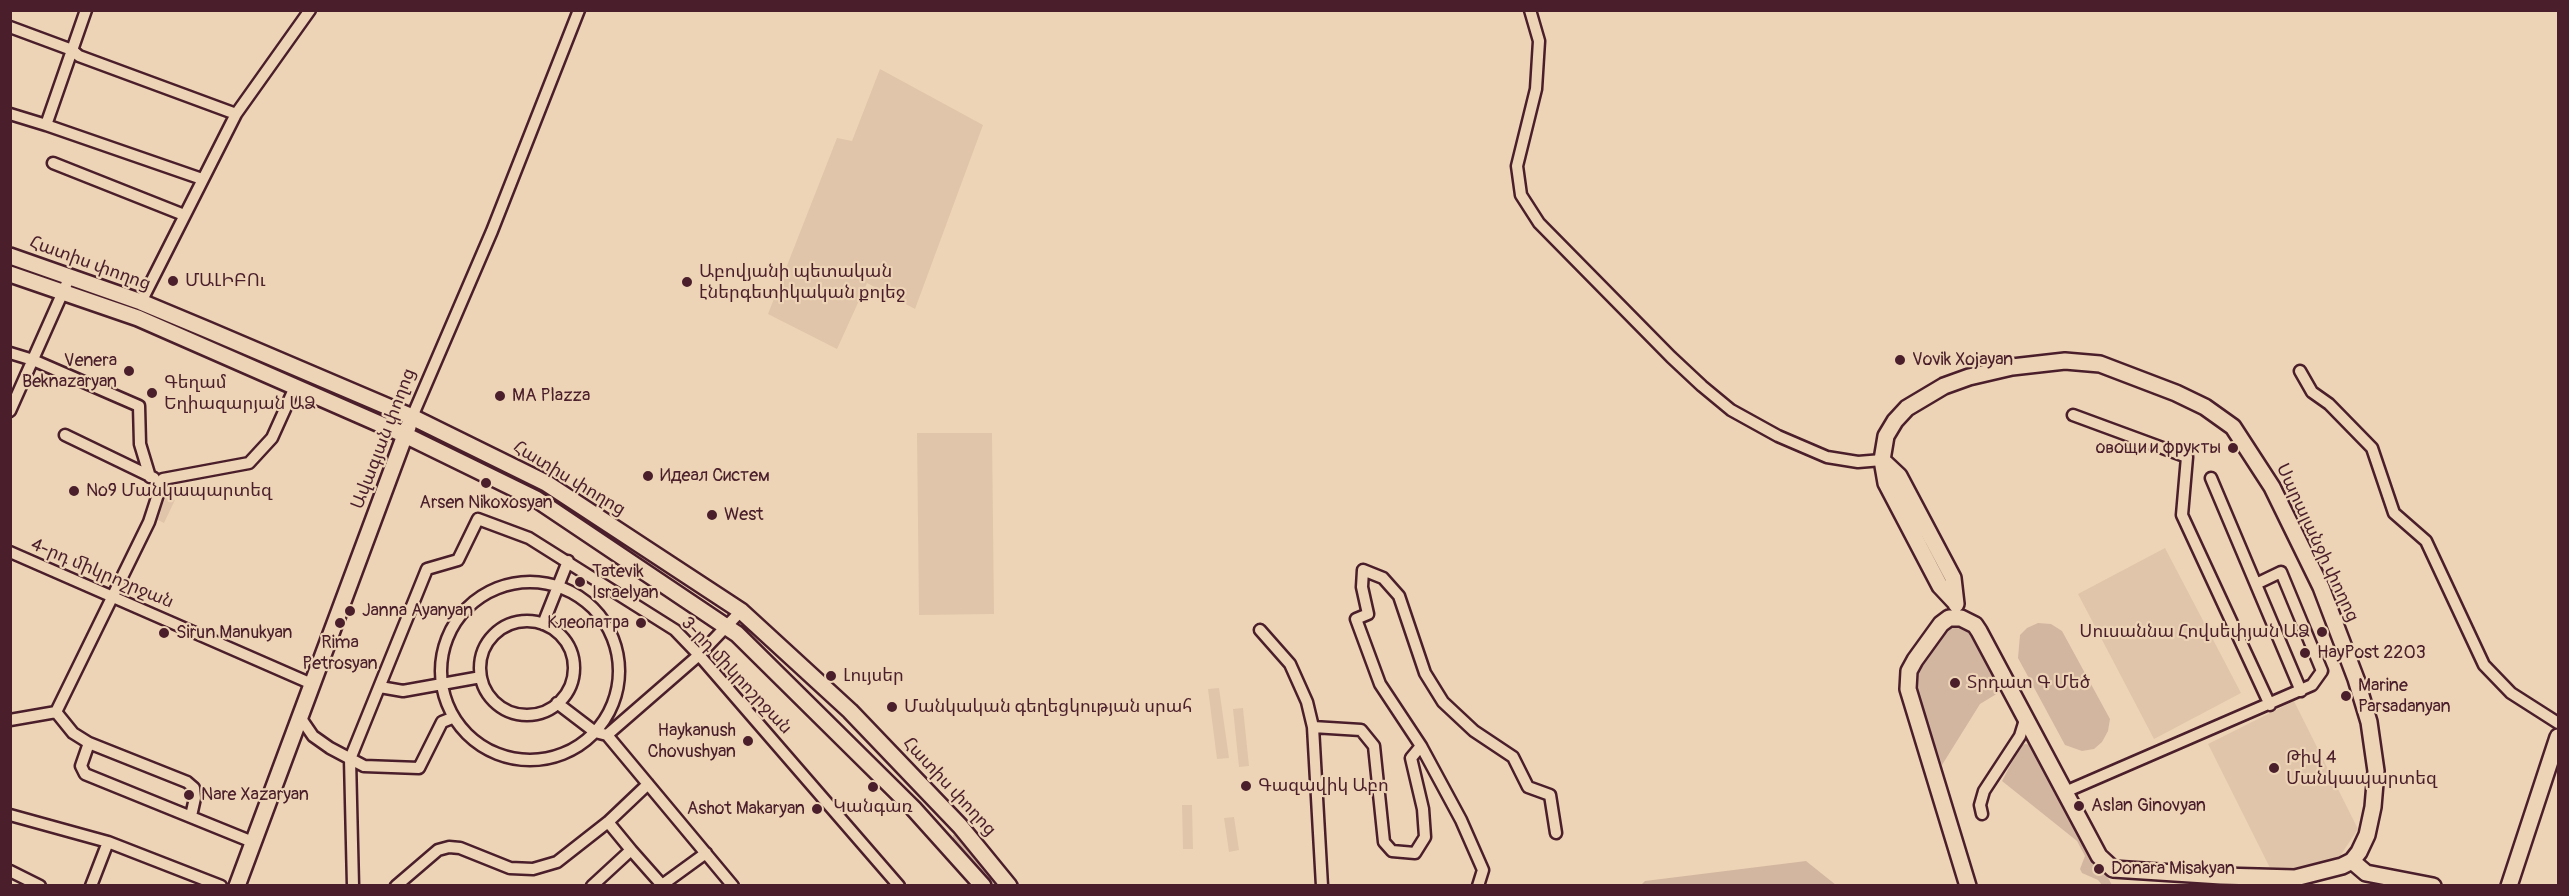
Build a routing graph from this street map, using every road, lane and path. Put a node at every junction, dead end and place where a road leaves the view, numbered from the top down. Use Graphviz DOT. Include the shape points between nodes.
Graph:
graph roads {
  1 [pos="86,10"];
  2 [pos="310,10"];
  3 [pos="579,10"];
  4 [pos="1530,10"];
  5 [pos="10,27"];
  6 [pos="72,50"];
  7 [pos="10,114"];
  8 [pos="236,114"];
  9 [pos="46,124"];
  10 [pos="53,163"];
  11 [pos="202,179"];
  12 [pos="184,214"];
  13 [pos="10,256"];
  14 [pos="10,274"];
  15 [pos="70,276"];
  16 [pos="63,292"];
  17 [pos="141,302"];
  18 [pos="10,353"];
  19 [pos="33,360"];
  20 [pos="2300,371"];
  21 [pos="295,387"];
  22 [pos="10,411"];
  23 [pos="2073,415"];
  24 [pos="412,417"];
  25 [pos="65,435"];
  26 [pos="405,435"];
  27 [pos="1882,460"];
  28 [pos="150,477"];
  29 [pos="2211,478"];
  30 [pos="163,479"];
  31 [pos="12,556"];
  32 [pos="568,561"];
  33 [pos="559,585"];
  34 [pos="2256,585"];
  35 [pos="113,596"];
  36 [pos="741,611"];
  37 [pos="1957,612"];
  38 [pos="543,624"];
  39 [pos="727,626"];
  40 [pos="1260,630"];
  41 [pos="699,655"];
  42 [pos="481,677"];
  43 [pos="312,684"];
  44 [pos="441,685"];
  45 [pos="380,687"];
  46 [pos="2301,691"];
  47 [pos="557,703"];
  48 [pos="2270,705"];
  49 [pos="56,712"];
  50 [pos="300,717"];
  51 [pos="452,718"];
  52 [pos="10,720"];
  53 [pos="2025,720"];
  54 [pos="2559,723"];
  55 [pos="1313,727"];
  56 [pos="595,732"];
  57 [pos="607,735"];
  58 [pos="2559,737"];
  59 [pos="89,742"];
  60 [pos="1421,746"];
  61 [pos="350,759"];
  62 [pos="648,784"];
  63 [pos="2066,792"];
  64 [pos="10,814"];
  65 [pos="1982,814"];
  66 [pos="190,816"];
  67 [pos="608,822"];
  68 [pos="1556,833"];
  69 [pos="108,842"];
  70 [pos="255,843"];
  71 [pos="631,850"];
  72 [pos="706,853"];
  73 [pos="2352,861"];
  74 [pos="10,871"];
  75 [pos="2222,881"];
  76 [pos="40,885"];
  77 [pos="91,885"];
  78 [pos="221,885"];
  79 [pos="237,885"];
  80 [pos="352,885"];
  81 [pos="396,885"];
  82 [pos="592,885"];
  83 [pos="733,885"];
  84 [pos="899,885"];
  85 [pos="983,885"];
  86 [pos="1009,885"];
  87 [pos="1322,885"];
  88 [pos="1478,885"];
  89 [pos="1968,885"];
  90 [pos="2433,885"];
  91 [pos="2509,885"];
  1 -- 6 [label="street"];
  2 -- 8 [label="street"];
  3 -- 24 [label="street, Ավագյան փողոց" via="492,231"];
  4 -- 27 [label="street" via="1539,41 1536,89 1517,166 1521,195 1539,223 1671,357 1731,410 1827,457 1858,462"];
  5 -- 6 [label="street"];
  6 -- 8 [label="street" via="79,56"];
  6 -- 9 [label="street"];
  7 -- 9 [label="street"];
  8 -- 11 [label="street"];
  9 -- 11 [label="street"];
  10 -- 12 [label="street"];
  11 -- 12 [label="street"];
  12 -- 17 [label="street"];
  13 -- 15 [label="street, Հատիս փողոց"];
  14 -- 16 [label="street, Հատիս փողոց"];
  15 -- 16 [label="street"];
  15 -- 17 [label="street, Հատիս փողոց"];
  16 -- 19 [label="street"];
  16 -- 21 [label="street, Հատիս փողոց" via="138,318"];
  17 -- 24 [label="street, Հատիս փողոց"];
  18 -- 19 [label="street"];
  19 -- 22 [label="street"];
  19 -- 28 [label="street" via="139,406 140,444"];
  20 -- 54 [label="street" via="2312,392 2372,448 2394,513 2426,541 2484,665 2511,693"];
  21 -- 26 [label="street, Հատիս փողոց"];
  21 -- 30 [label="street" via="272,438 249,463"];
  23 -- 48 [label="street" via="2187,457 2182,515"];
  24 -- 26 [label="street, Ավագյան փողոց"];
  24 -- 36 [label="street, Հատիս փողոց" via="546,483"];
  25 -- 28 [label="street"];
  26 -- 39 [label="street, Հատիս փողոց" via="536,499"];
  26 -- 43 [label="street, Ավագյան փողոց"];
  27 -- 37 [label="street" via="1887,486"];
  27 -- 73 [label="street, Սարալանջի փողոց" via="1890,429 1921,398 1969,377 2048,362 2079,360 2104,365 2192,400 2233,427 2272,487 2321,587 2370,722 2376,784 2367,835"];
  28 -- 30 [label="street"];
  29 -- 34 [label="street"];
  30 -- 35 [label="street" via="149,522"];
  31 -- 35 [label="street, 4-րդ միկրոշրջան"];
  32 -- 33 [label="street"];
  32 -- 41 [label="street, 3-րդ միկրոշրջան" via="675,630"];
  32 -- 45 [label="street, 3-րդ միկրոշրջան" via="528,538 478,519 458,560 427,569"];
  33 -- 38 [label="street"];
  33 -- 44 [label="street" via="513,584 491,588 476,598 453,627 445,648"];
  33 -- 56 [label="street" via="580,595 595,611 609,627 618,648 617,694"];
  34 -- 46 [label="street"];
  34 -- 46 [label="street" via="2281,572 2322,671 2312,685"];
  35 -- 43 [label="street, 4-րդ միկրոշրջան"];
  35 -- 49 [label="street"];
  36 -- 39 [label="street"];
  36 -- 86 [label="street, Հատիս փողոց" via="850,711 960,826"];
  37 -- 53 [label="street" via="1979,631"];
  37 -- 89 [label="street" via="1941,624 1915,660 1907,680"];
  38 -- 42 [label="street" via="513,622 496,633 484,648"];
  38 -- 47 [label="street" via="564,640 573,665 569,688"];
  39 -- 41 [label="street"];
  39 -- 85 [label="street, Հատիս փողոց" via="897,792"];
  40 -- 55 [label="street" via="1290,664"];
  41 -- 57 [label="street"];
  41 -- 84 [label="street, 3-րդ միկրոշրջան"];
  42 -- 44 [label="street"];
  42 -- 47 [label="street" via="492,700 509,712 535,714"];
  43 -- 50 [label="street, Ավագյան փողոց"];
  44 -- 45 [label="street" via="403,691"];
  44 -- 51 [label="street"];
  45 -- 61 [label="street"];
  46 -- 48 [label="street"];
  47 -- 56 [label="street"];
  48 -- 63 [label="street"];
  49 -- 52 [label="street"];
  49 -- 59 [label="street" via="73,733"];
  50 -- 61 [label="street" via="313,736"];
  50 -- 70 [label="street, Ավագյան փողոց"];
  51 -- 56 [label="street" via="480,748 498,757 517,760 536,760 569,751"];
  51 -- 61 [label="street" via="442,722 419,768 364,766"];
  53 -- 63 [label="street"];
  53 -- 65 [label="street" via="2020,735 1984,791"];
  55 -- 60 [label="street" via="1361,730 1374,746 1384,842 1392,851 1415,853 1425,837 1423,808 1411,758"];
  55 -- 87 [label="street"];
  56 -- 57 [label="street"];
  57 -- 62 [label="street"];
  58 -- 91 [label="street"];
  59 -- 66 [label="street" via="187,782 194,788 195,798"];
  59 -- 66 [label="street" via="81,766 85,774"];
  60 -- 68 [label="street" via="1380,684 1356,619 1368,614 1363,570 1383,578 1399,596 1425,673 1443,702 1474,731 1514,757 1527,787 1550,795"];
  60 -- 88 [label="street" via="1483,870"];
  61 -- 80 [label="street"];
  62 -- 67 [label="street"];
  62 -- 72 [label="street"];
  63 -- 75 [label="street" via="2099,856 2113,869"];
  64 -- 69 [label="street"];
  66 -- 70 [label="street"];
  67 -- 71 [label="street"];
  67 -- 81 [label="street" via="557,862 533,869 510,868 449,847 438,850"];
  69 -- 77 [label="street"];
  69 -- 78 [label="street"];
  70 -- 79 [label="street, Ավագյան փողոց"];
  71 -- 72 [label="street" via="662,885"];
  71 -- 82 [label="street"];
  72 -- 83 [label="street"];
  73 -- 75 [label="street" via="2295,878"];
  73 -- 90 [label="street" via="2366,873"];
  74 -- 76 [label="street"];
}
